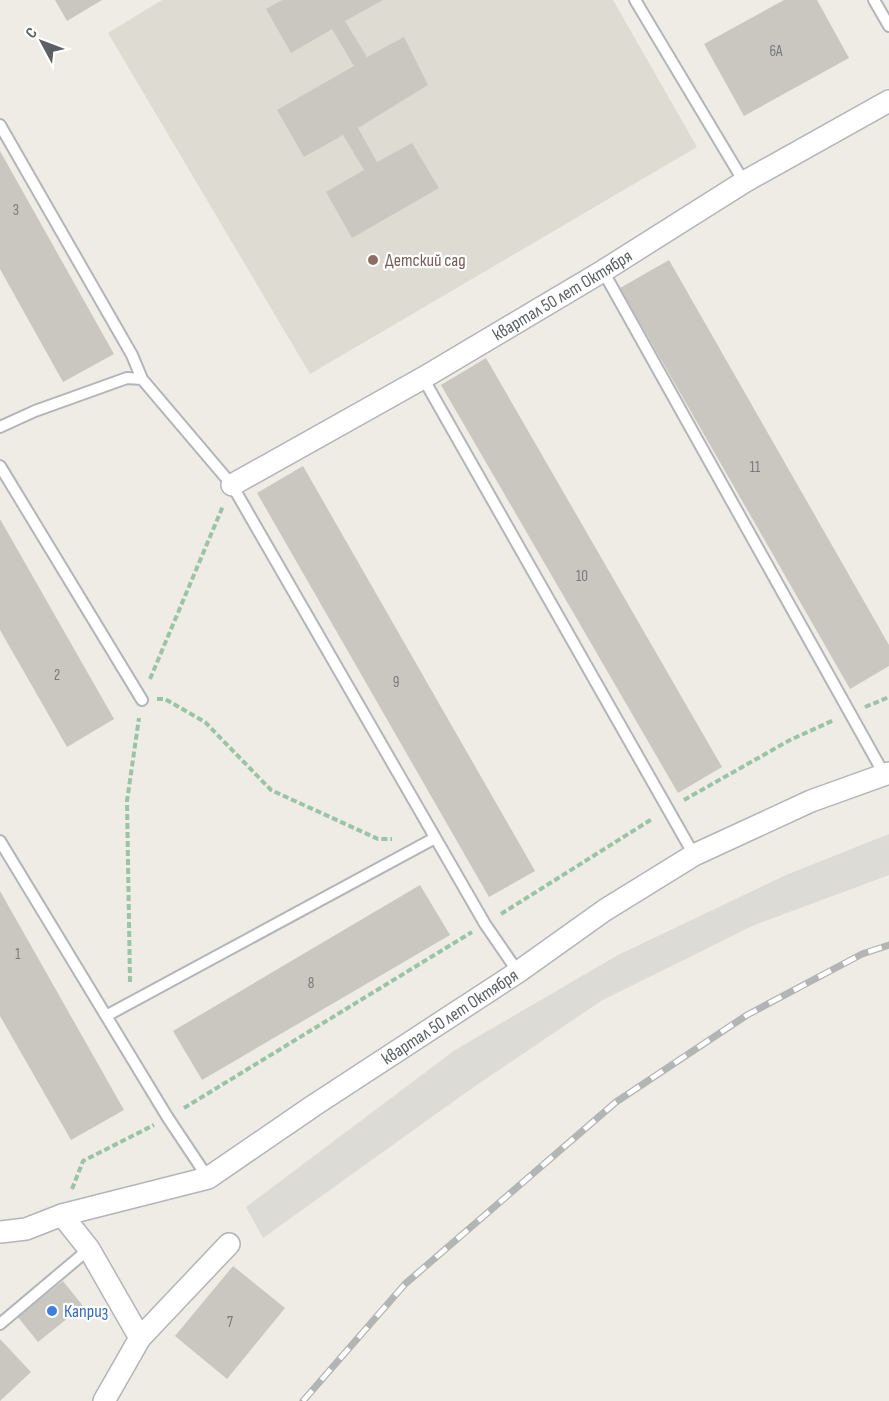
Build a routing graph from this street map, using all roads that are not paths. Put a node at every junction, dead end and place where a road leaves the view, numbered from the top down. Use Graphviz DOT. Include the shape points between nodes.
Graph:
graph roads {
  1 [pos="635,0"];
  2 [pos="874,0"];
  3 [pos="889,26"];
  4 [pos="887,107"];
  5 [pos="0,125"];
  6 [pos="744,182"];
  7 [pos="603,271"];
  8 [pos="423,378"];
  9 [pos="142,379"];
  10 [pos="0,427"];
  11 [pos="0,466"];
  12 [pos="232,485"];
  13 [pos="142,700"];
  14 [pos="886,773"];
  15 [pos="435,838"];
  16 [pos="0,841"];
  17 [pos="694,855"];
  18 [pos="518,972"];
  19 [pos="106,1016"];
  20 [pos="208,1178"];
  21 [pos="62,1215"];
  22 [pos="0,1232"];
  23 [pos="229,1244"];
  24 [pos="89,1249"];
  25 [pos="0,1324"];
  26 [pos="140,1338"];
  27 [pos="104,1401"];
  1 -- 6 [label="lane"];
  2 -- 3 [label="lane"];
  4 -- 6 [label="street, квартал 50 лет Октября"];
  5 -- 9 [label="lane"];
  6 -- 7 [label="street, квартал 50 лет Октября"];
  7 -- 8 [label="street, квартал 50 лет Октября"];
  7 -- 14 [label="lane"];
  8 -- 12 [label="street, квартал 50 лет Октября"];
  8 -- 17 [label="lane"];
  9 -- 10 [label="lane" via="127,378"];
  9 -- 12 [label="lane"];
  11 -- 13 [label="lane"];
  12 -- 15 [label="lane"];
  14 -- 17 [label="street, квартал 50 лет Октября" via="811,801"];
  15 -- 18 [label="lane"];
  15 -- 19 [label="lane"];
  16 -- 19 [label="lane"];
  17 -- 18 [label="street, квартал 50 лет Октября" via="605,910"];
  18 -- 20 [label="street, квартал 50 лет Октября"];
  19 -- 20 [label="lane"];
  20 -- 21 [label="street, квартал 50 лет Октября"];
  21 -- 22 [label="street, квартал 50 лет Октября" via="26,1229"];
  21 -- 24 [label="street"];
  23 -- 26 [label="street"];
  24 -- 25 [label="lane"];
  24 -- 26 [label="street"];
  26 -- 27 [label="street"];
}
